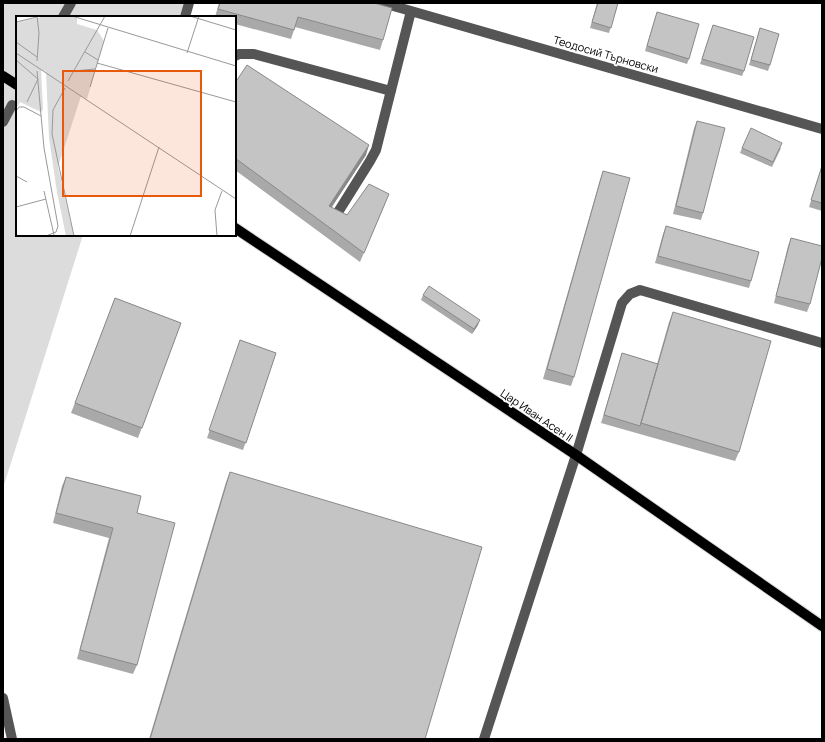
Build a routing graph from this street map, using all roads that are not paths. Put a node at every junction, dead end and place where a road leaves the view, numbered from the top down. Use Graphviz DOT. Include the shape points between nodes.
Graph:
graph roads {
  1 [pos="71,3"];
  2 [pos="190,3"];
  3 [pos="383,3"];
  4 [pos="411,11"];
  5 [pos="63,16"];
  6 [pos="185,16"];
  7 [pos="236,55"];
  8 [pos="3,76"];
  9 [pos="16,84"];
  10 [pos="391,91"];
  11 [pos="12,105"];
  12 [pos="3,122"];
  13 [pos="822,129"];
  14 [pos="335,217"];
  15 [pos="236,229"];
  16 [pos="822,343"];
  17 [pos="576,455"];
  18 [pos="822,626"];
  19 [pos="3,698"];
  20 [pos="12,739"];
  21 [pos="484,739"];
  1 -- 5 [label="street"];
  2 -- 6 [label="street"];
  3 -- 4 [label="street, Теодосий Търновски"];
  4 -- 10 [label="street"];
  4 -- 13 [label="street, Теодосий Търновски"];
  7 -- 10 [label="street" via="254,54"];
  8 -- 9 [label="main road"];
  10 -- 14 [label="street" via="376,150"];
  11 -- 12 [label="street"];
  15 -- 17 [label="main road, Цар Иван Асен II"];
  16 -- 17 [label="street" via="640,290 630,294 622,303"];
  17 -- 18 [label="main road, Цар Иван Асен II"];
  17 -- 21 [label="street"];
  19 -- 20 [label="street"];
}
